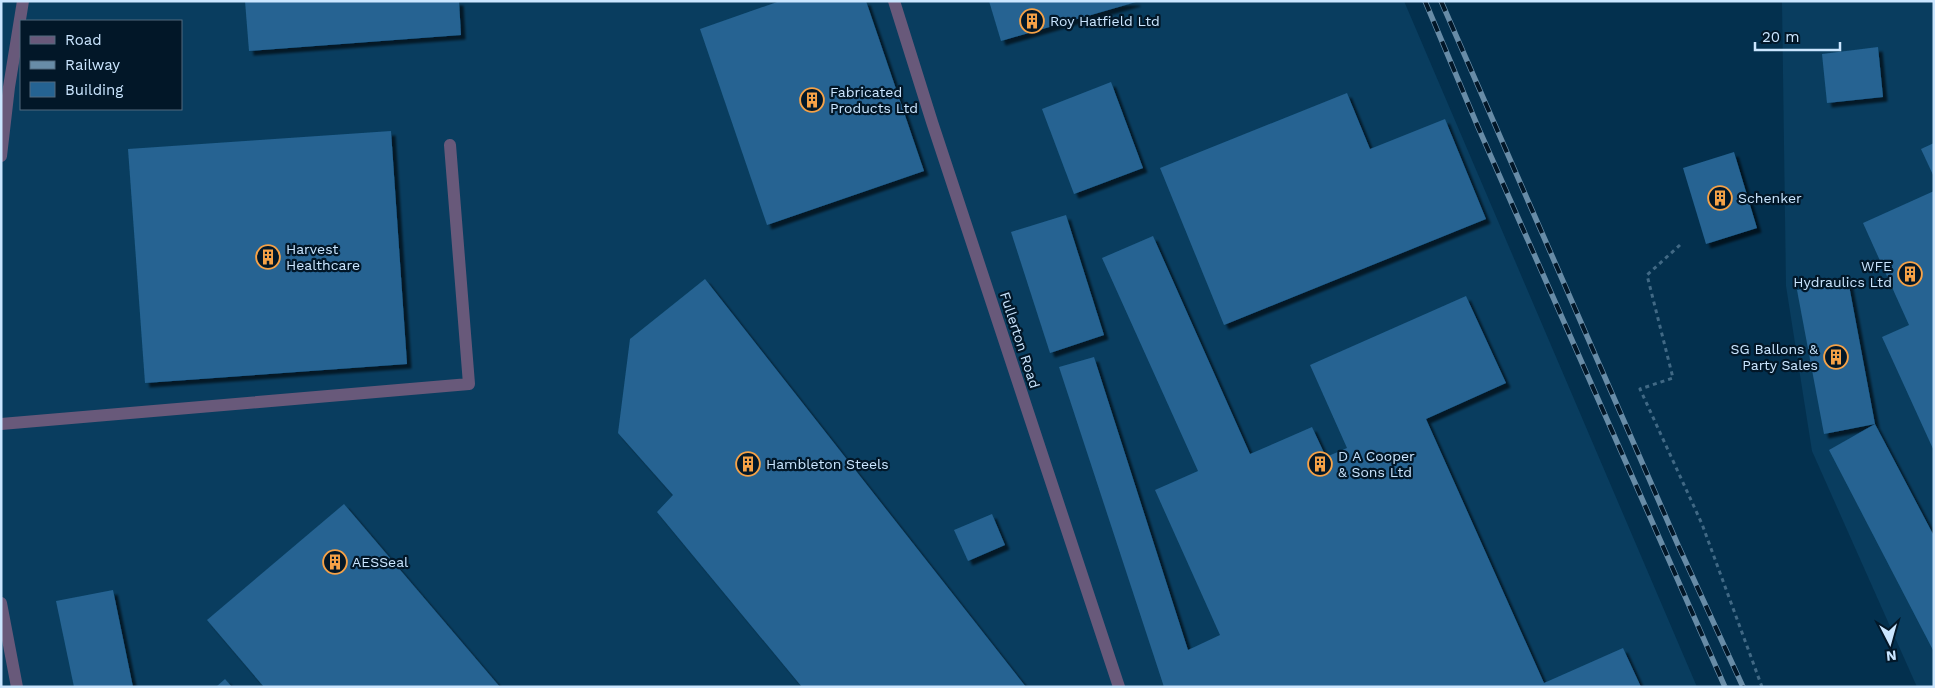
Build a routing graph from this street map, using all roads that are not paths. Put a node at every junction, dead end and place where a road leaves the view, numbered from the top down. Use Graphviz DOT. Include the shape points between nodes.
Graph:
graph roads {
  1 [pos="23,1"];
  2 [pos="894,1"];
  3 [pos="20,20"];
  4 [pos="20,21"];
  5 [pos="450,144"];
  6 [pos="1,156"];
  7 [pos="1,424"];
  8 [pos="1,603"];
  9 [pos="17,687"];
  10 [pos="1119,687"];
  1 -- 3 [label="street"];
  2 -- 10 [label="street, Fullerton Road"];
  4 -- 6 [label="street"];
  5 -- 7 [label="street" via="469,384"];
  8 -- 9 [label="street"];
}
